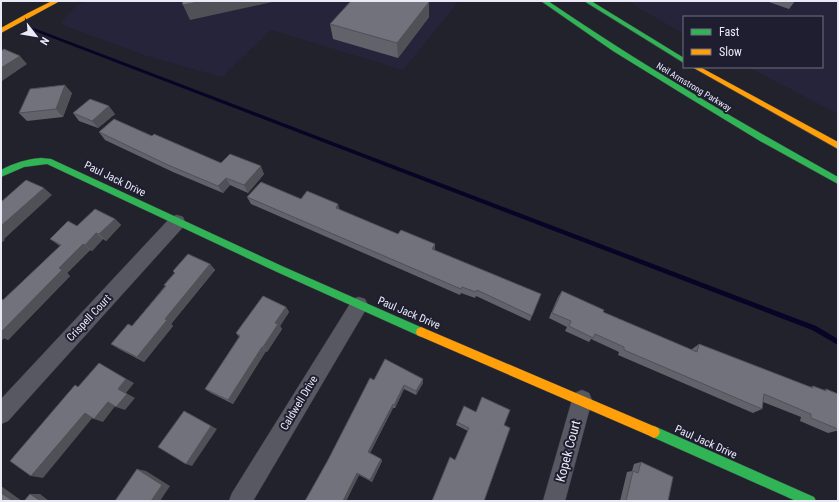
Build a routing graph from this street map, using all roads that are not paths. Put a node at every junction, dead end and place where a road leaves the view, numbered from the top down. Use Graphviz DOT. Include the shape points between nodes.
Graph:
graph roads {
  1 [pos="57,1"];
  2 [pos="544,1"];
  3 [pos="587,1"];
  4 [pos="591,1"];
  5 [pos="610,16"];
  6 [pos="1,31"];
  7 [pos="683,60"];
  8 [pos="697,68"];
  9 [pos="716,79"];
  10 [pos="692,98"];
  11 [pos="838,138"];
  12 [pos="838,146"];
  13 [pos="1,174"];
  14 [pos="838,181"];
  15 [pos="838,191"];
  16 [pos="177,222"];
  17 [pos="359,305"];
  18 [pos="582,400"];
  19 [pos="1,414"];
  20 [pos="240,501"];
  21 [pos="554,501"];
  22 [pos="810,501"];
  1 -- 6 [label="main road"];
  2 -- 10 [label="main road, Neil Armstrong Parkway"];
  3 -- 5 [label="main road, Neil Armstrong Parkway"];
  4 -- 5 [label="main road"];
  5 -- 7 [label="main road, Neil Armstrong Parkway"];
  8 -- 9 [label="main road, Neil Armstrong Parkway"];
  9 -- 11 [label="main road" via="784,109"];
  9 -- 12 [label="main road, Neil Armstrong Parkway"];
  10 -- 14 [label="main road, Neil Armstrong Parkway"];
  10 -- 15 [label="main road" via="754,144"];
  13 -- 16 [label="main road, Paul Jack Drive" via="18,164 35,159 48,161"];
  16 -- 17 [label="main road, Paul Jack Drive"];
  16 -- 19 [label="street, Crispell Court"];
  17 -- 18 [label="main road, Paul Jack Drive"];
  17 -- 20 [label="street, Caldwell Drive"];
  18 -- 21 [label="street, Kopek Court"];
  18 -- 22 [label="main road, Paul Jack Drive"];
}
